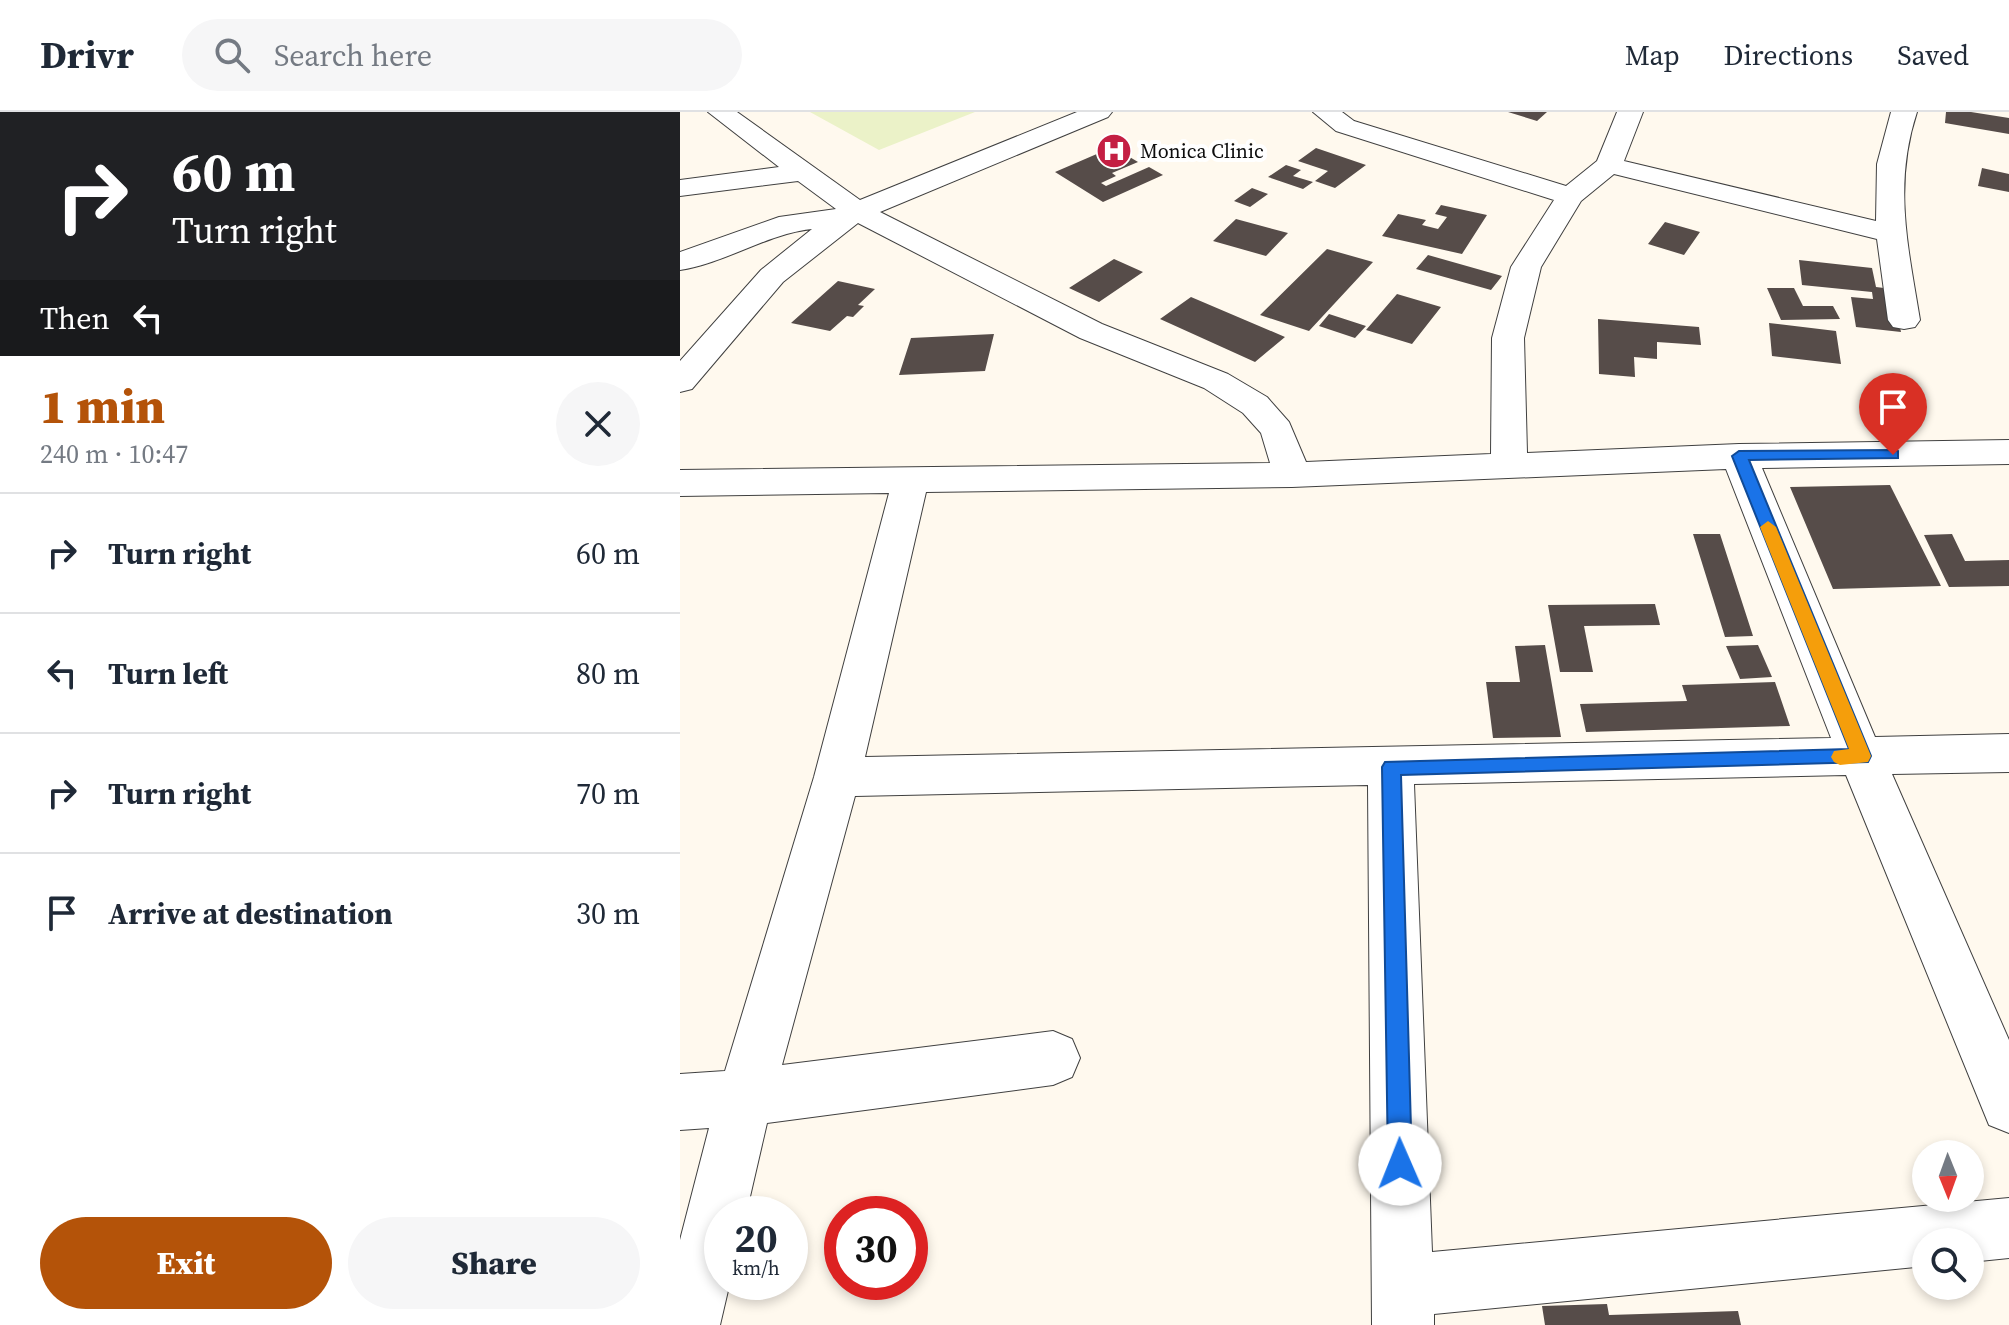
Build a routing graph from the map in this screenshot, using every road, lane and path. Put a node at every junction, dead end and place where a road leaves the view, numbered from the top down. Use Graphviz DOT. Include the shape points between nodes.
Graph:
graph roads {
  1 [pos="721,112"];
  2 [pos="1099,112"];
  3 [pos="1326,112"];
  4 [pos="1630,112"];
  5 [pos="1904,112"];
  6 [pos="1609,165"];
  7 [pos="803,172"];
  8 [pos="680,188"];
  9 [pos="1570,196"];
  10 [pos="854,214"];
  11 [pos="1890,233"];
  12 [pos="680,261"];
  13 [pos="1904,320"];
  14 [pos="680,382"];
  15 [pos="2009,452"];
  16 [pos="1739,456"];
  17 [pos="1509,465"];
  18 [pos="1292,475"];
  19 [pos="910,481"];
  20 [pos="680,483"];
  21 [pos="2009,753"];
  22 [pos="1861,756"];
  23 [pos="1391,767"];
  24 [pos="837,777"];
  25 [pos="1053,1058"];
  26 [pos="745,1098"];
  27 [pos="680,1102"];
  28 [pos="2009,1105"];
  29 [pos="2009,1228"];
  30 [pos="1403,1306"];
  31 [pos="689,1325"];
  1 -- 7 [label="street"];
  2 -- 10 [label="street"];
  3 -- 9 [label="street" via="1345,126"];
  4 -- 6 [label="street"];
  5 -- 11 [label="street" via="1887,176"];
  6 -- 9 [label="street"];
  6 -- 11 [label="street"];
  7 -- 8 [label="street"];
  7 -- 10 [label="street"];
  9 -- 17 [label="street" via="1526,267 1508,338"];
  10 -- 12 [label="street" via="789,223"];
  10 -- 14 [label="street" via="772,276"];
  10 -- 18 [label="street" via="1091,331 1216,381 1255,405 1277,430"];
  11 -- 13 [label="street"];
  15 -- 16 [label="street"];
  16 -- 17 [label="street"];
  16 -- 22 [label="street"];
  17 -- 18 [label="street"];
  18 -- 19 [label="street"];
  19 -- 20 [label="street"];
  19 -- 24 [label="street"];
  21 -- 22 [label="street"];
  22 -- 23 [label="street"];
  22 -- 28 [label="street"];
  23 -- 24 [label="street"];
  23 -- 30 [label="street"];
  24 -- 26 [label="street"];
  25 -- 26 [label="street"];
  26 -- 27 [label="street"];
  26 -- 31 [label="street"];
  29 -- 30 [label="street"];
}
